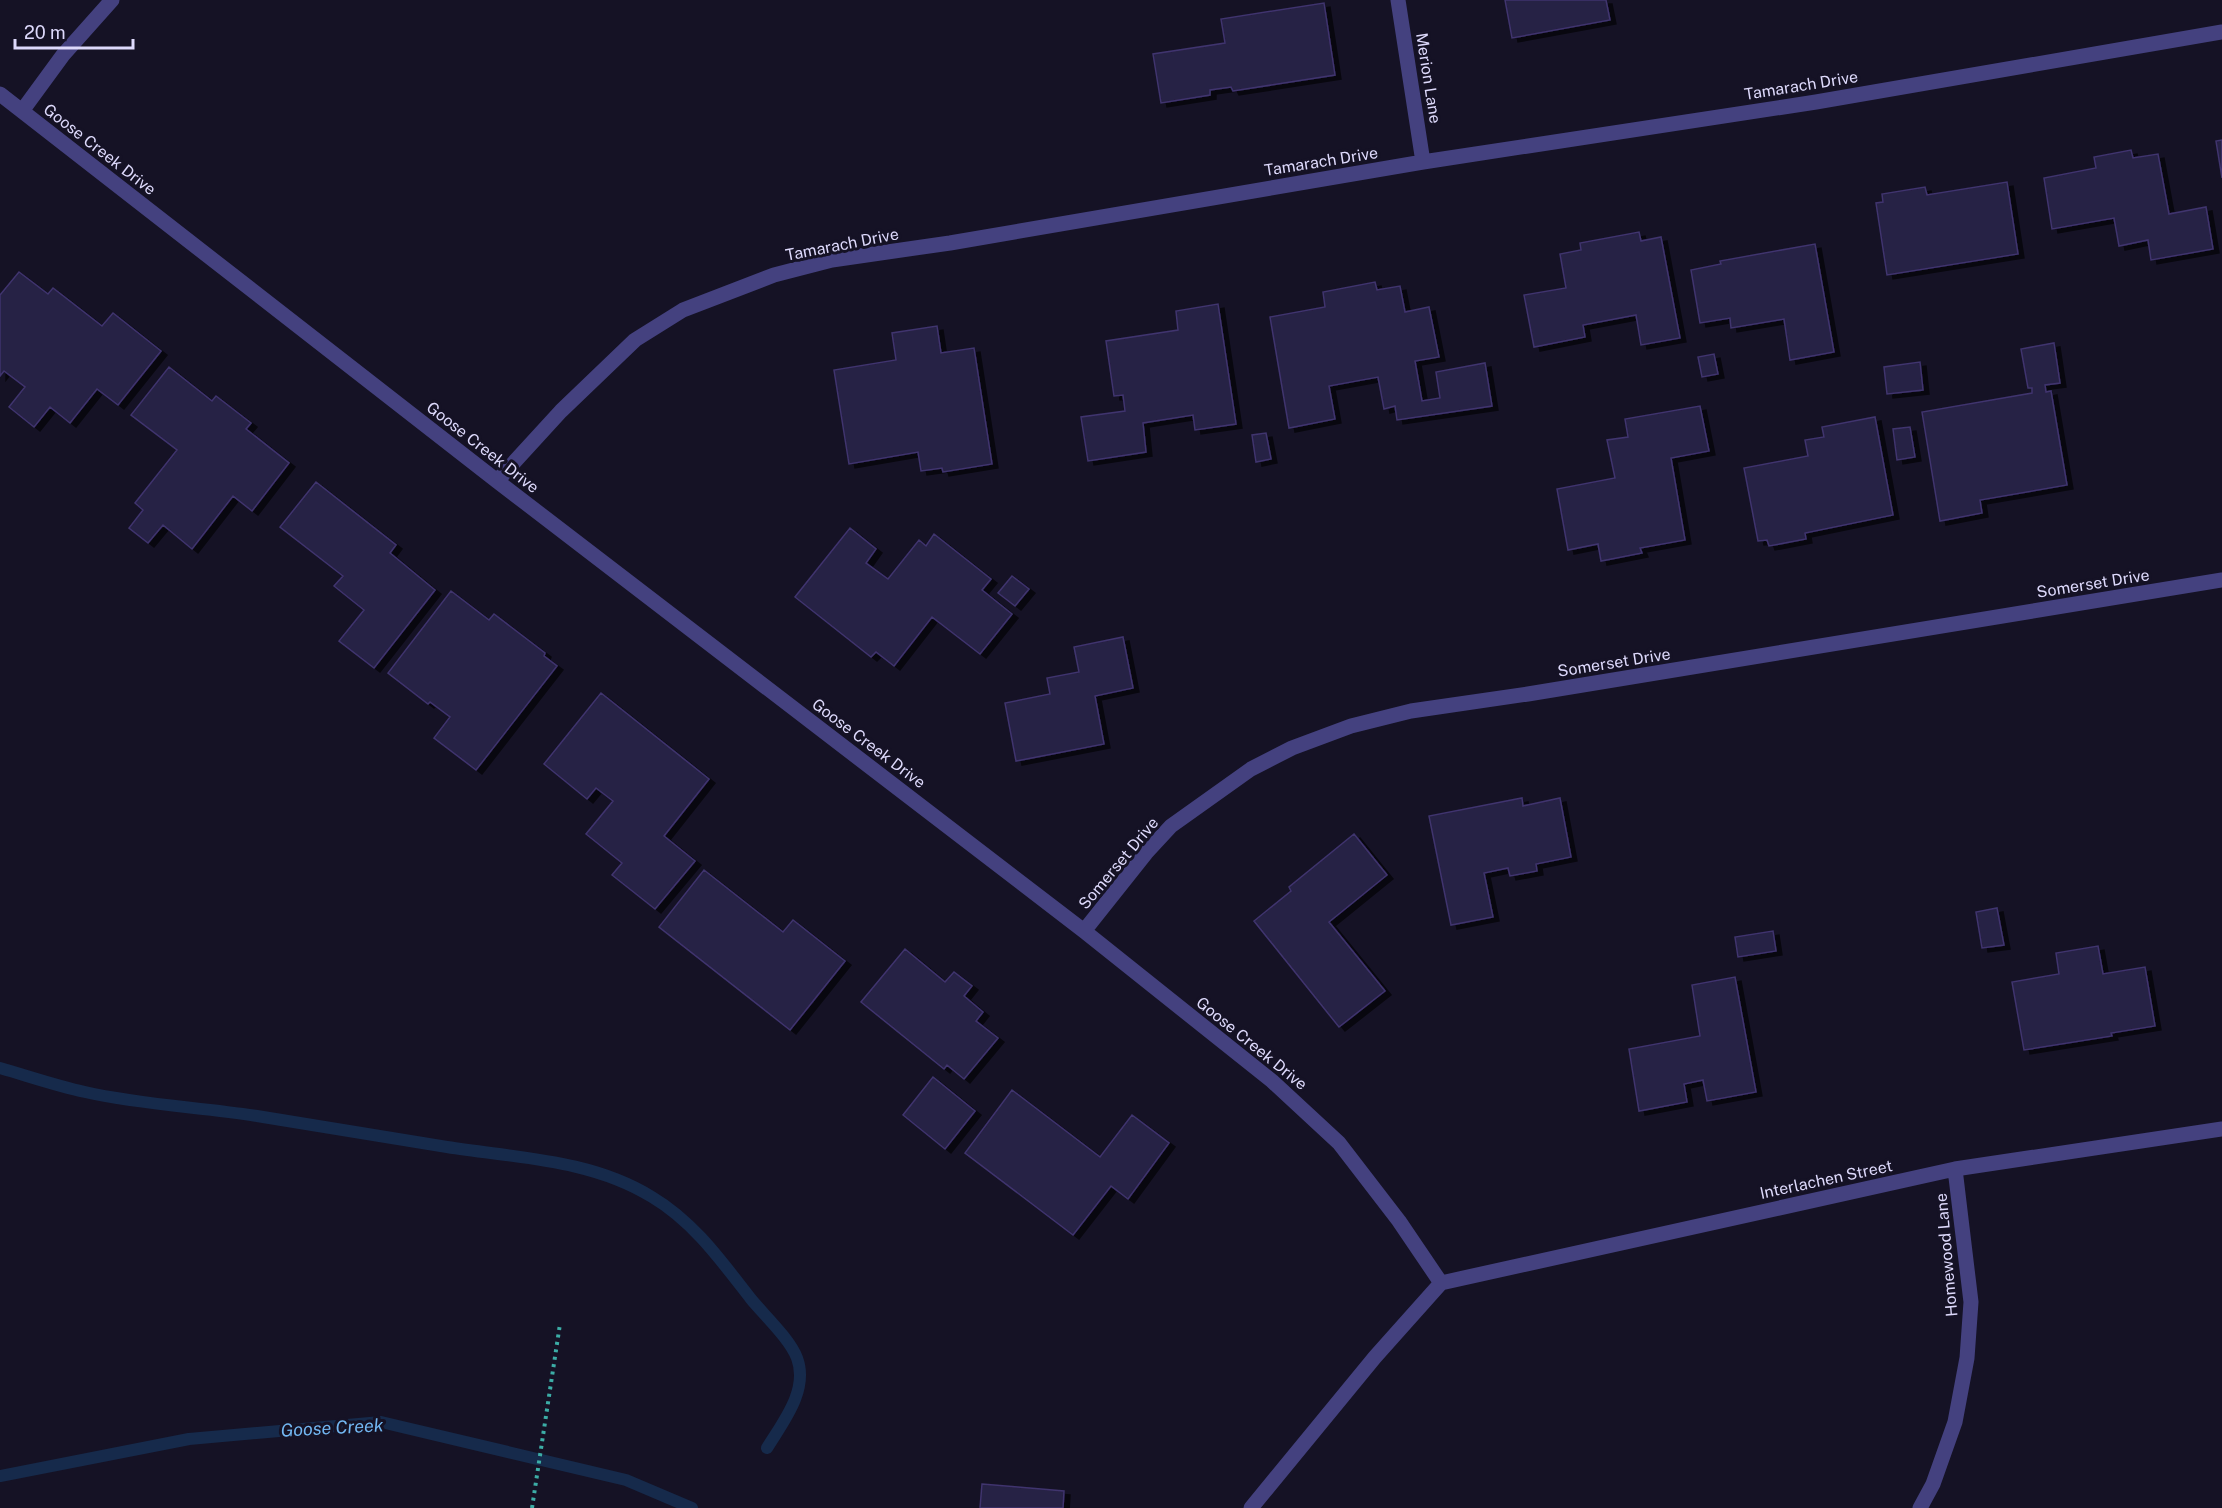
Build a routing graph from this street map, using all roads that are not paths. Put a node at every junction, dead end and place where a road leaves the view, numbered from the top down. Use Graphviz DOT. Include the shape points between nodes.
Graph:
graph roads {
  1 [pos="112,0"];
  2 [pos="1398,0"];
  3 [pos="2222,32"];
  4 [pos="0,94"];
  5 [pos="22,111"];
  6 [pos="1423,162"];
  7 [pos="498,481"];
  8 [pos="2222,580"];
  9 [pos="1084,931"];
  10 [pos="2222,1129"];
  11 [pos="1955,1170"];
  12 [pos="1441,1282"];
  13 [pos="1251,1508"];
  14 [pos="1920,1508"];
  1 -- 5 [label="street" via="63,55"];
  2 -- 6 [label="street, Merion Lane"];
  3 -- 6 [label="street, Tamarach Drive" via="1816,102"];
  4 -- 5 [label="street, Goose Creek Drive"];
  5 -- 7 [label="street, Goose Creek Drive"];
  6 -- 7 [label="street, Tamarach Drive" via="832,260 774,275 683,310 635,340 561,411"];
  7 -- 9 [label="street, Goose Creek Drive"];
  8 -- 9 [label="street, Somerset Drive" via="1411,711 1351,726 1292,748 1251,769 1180,819 1146,853"];
  9 -- 12 [label="street, Goose Creek Drive" via="1272,1081 1339,1143"];
  10 -- 11 [label="street, Interlachen Street"];
  11 -- 12 [label="street, Interlachen Street"];
  11 -- 14 [label="street, Homewood Lane" via="1971,1302 1967,1358 1955,1422"];
  12 -- 13 [label="street"];
}
